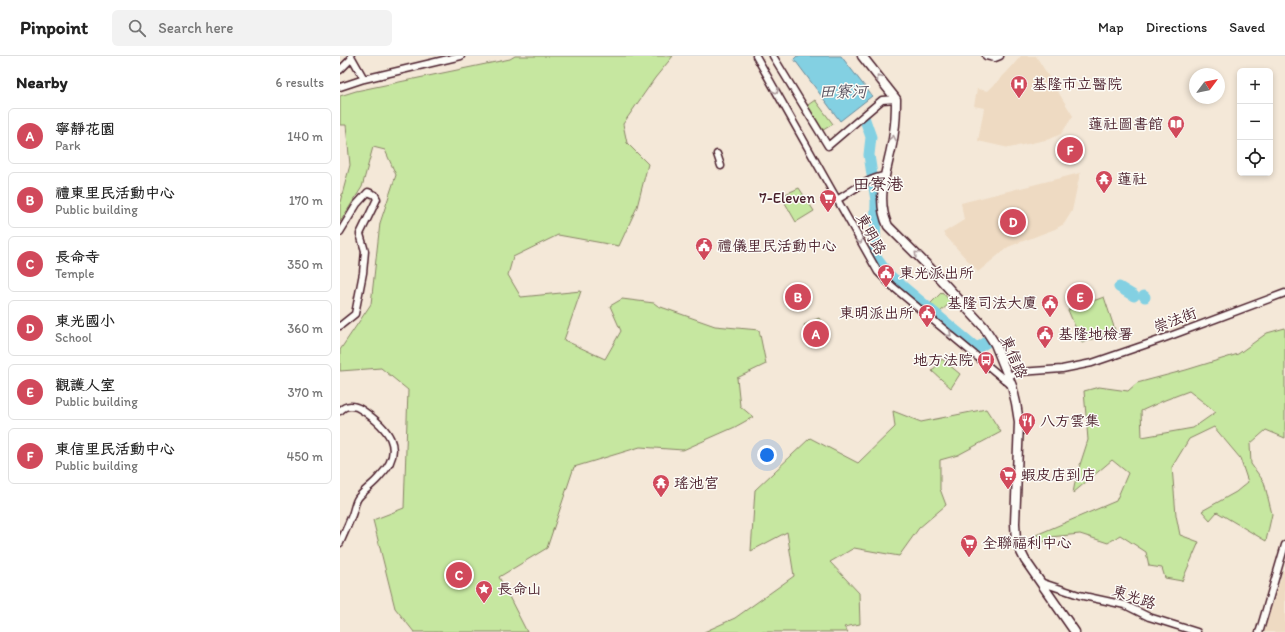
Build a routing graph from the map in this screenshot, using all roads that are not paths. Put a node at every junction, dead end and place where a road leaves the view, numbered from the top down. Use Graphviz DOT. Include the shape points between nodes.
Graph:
graph roads {
  1 [pos="461,56"];
  2 [pos="758,56"];
  3 [pos="773,56"];
  4 [pos="862,56"];
  5 [pos="986,56"];
  6 [pos="1000,56"];
  7 [pos="352,57"];
  8 [pos="340,70"];
  9 [pos="364,79"];
  10 [pos="340,86"];
  11 [pos="896,99"];
  12 [pos="717,154"];
  13 [pos="721,166"];
  14 [pos="882,176"];
  15 [pos="837,200"];
  16 [pos="340,232"];
  17 [pos="1285,293"];
  18 [pos="340,326"];
  19 [pos="1005,377"];
  20 [pos="340,411"];
  21 [pos="340,543"];
  22 [pos="1285,545"];
  23 [pos="1040,582"];
  24 [pos="1075,632"];
  25 [pos="1197,632"];
  26 [pos="1259,632"];
  1 -- 9 [label="street"];
  2 -- 15 [label="street, 東明路, one-way"];
  3 -- 11 [label="street" via="828,146 882,100"];
  11 -- 4 [label="main road, one-way"];
  5 -- 6 [label="street"];
  7 -- 8 [label="street"];
  7 -- 9 [label="street"];
  9 -- 10 [label="street"];
  14 -- 11 [label="main road, 東信路, one-way" via="894,133"];
  12 -- 13 [label="street"];
  14 -- 15 [label="street" via="868,181"];
  19 -- 14 [label="main road, 東信路, one-way" via="995,344 984,327 888,226 882,206"];
  15 -- 19 [label="street, 東明路, one-way" via="878,272"];
  16 -- 18 [label="street" via="357,204 368,192 375,195 378,199 360,234 365,251 355,314"];
  17 -- 19 [label="street, 崇法街" via="1092,363 1062,369 1020,372"];
  19 -- 23 [label="main road, 東信路" via="1012,386 1018,422 1016,542"];
  20 -- 21 [label="street" via="348,406 356,406 371,416 386,430 392,440 394,451 384,472 358,498"];
  22 -- 26 [label="street"];
  23 -- 24 [label="main road, 東信路"];
  23 -- 25 [label="street, 東光路" via="1079,595 1125,604 1149,617"];
}
